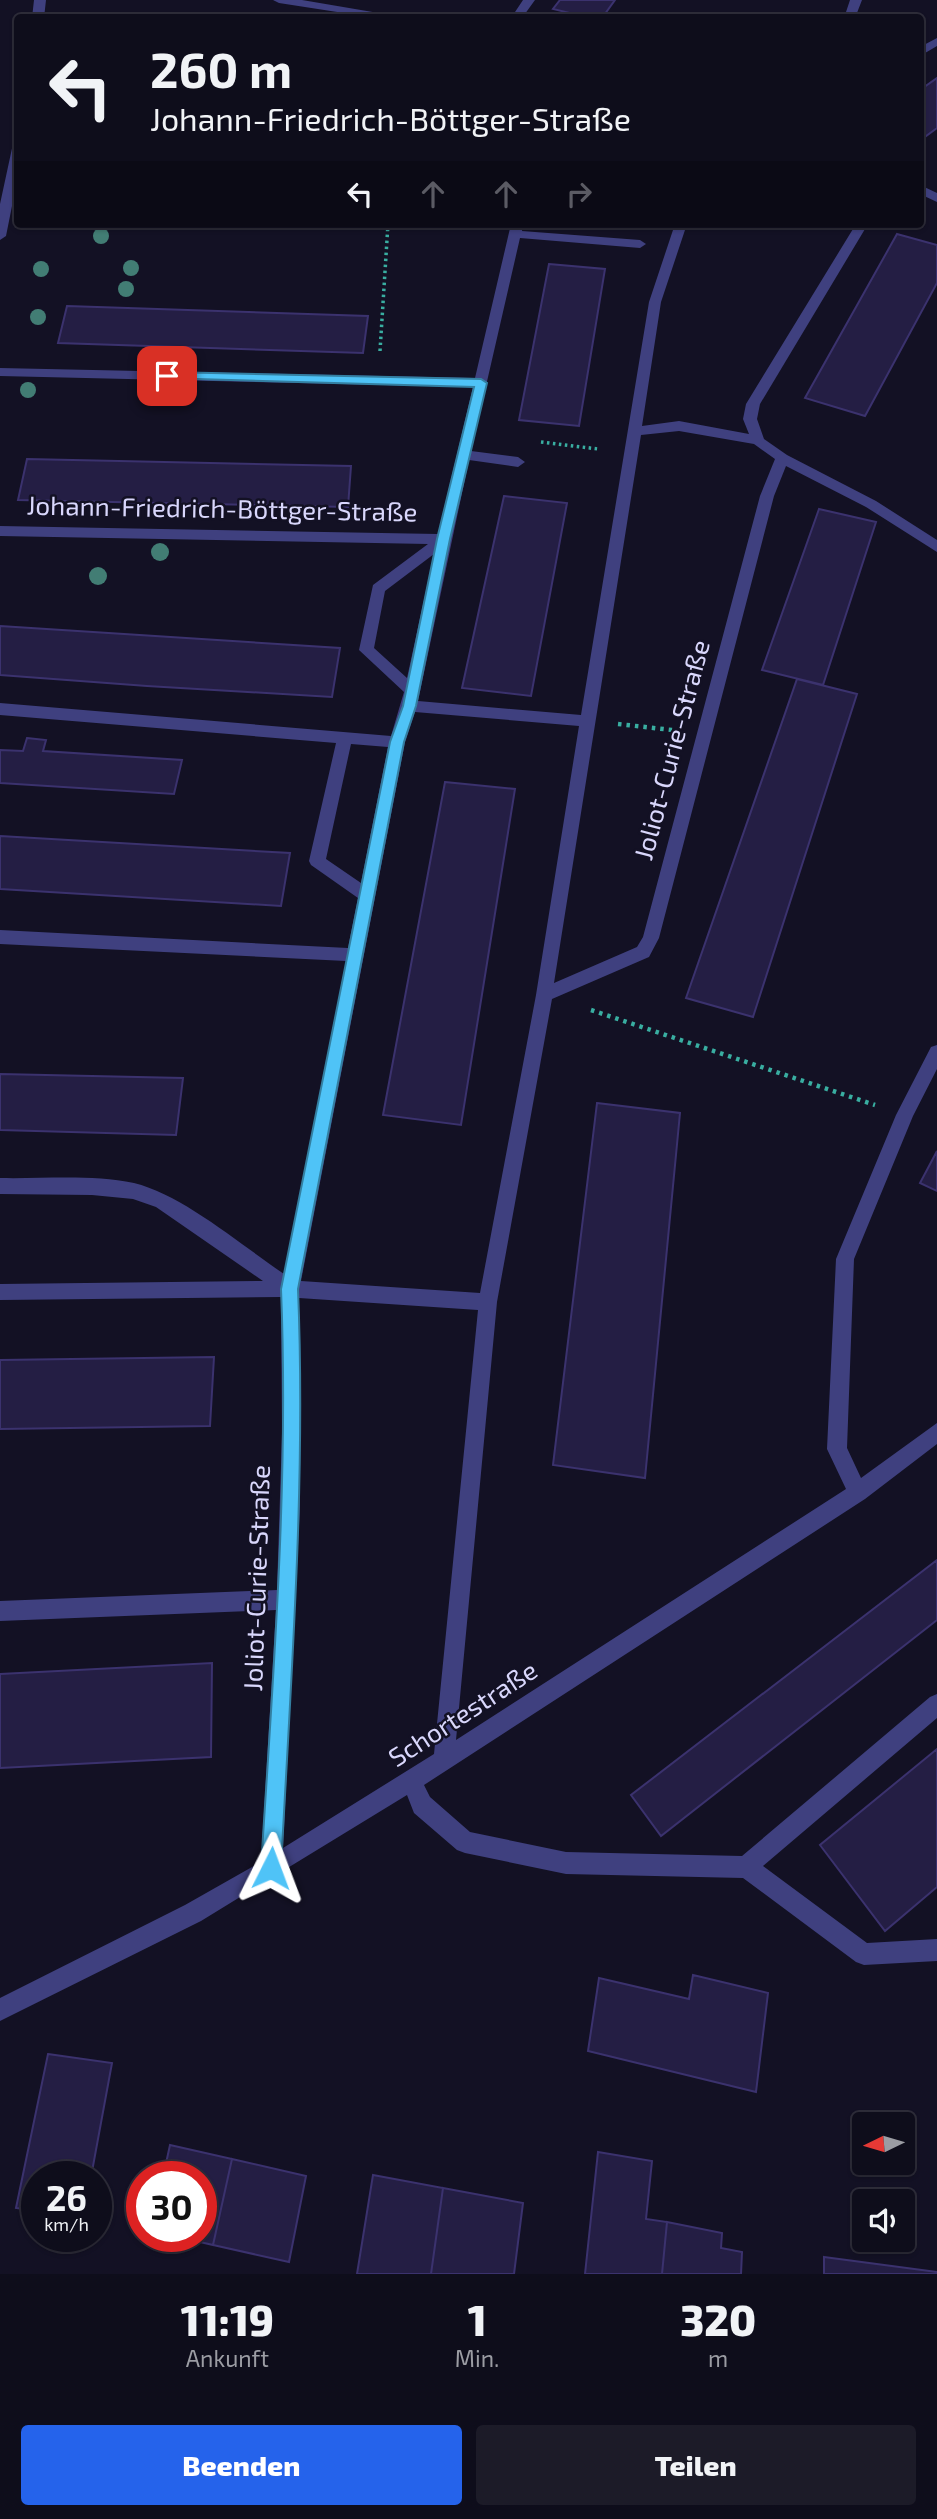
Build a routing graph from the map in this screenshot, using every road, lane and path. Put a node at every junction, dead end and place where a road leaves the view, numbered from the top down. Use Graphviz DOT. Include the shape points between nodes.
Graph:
graph roads {
  1 [pos="279,0"];
  2 [pos="318,2"];
  3 [pos="382,14"];
  4 [pos="14,166"];
  5 [pos="388,228"];
  6 [pos="680,228"];
  7 [pos="860,228"];
  8 [pos="516,229"];
  9 [pos="0,236"];
  10 [pos="640,244"];
  11 [pos="0,372"];
  12 [pos="378,380"];
  13 [pos="481,383"];
  14 [pos="634,431"];
  15 [pos="758,441"];
  16 [pos="537,442"];
  17 [pos="631,453"];
  18 [pos="465,455"];
  19 [pos="782,458"];
  20 [pos="518,462"];
  21 [pos="0,531"];
  22 [pos="444,539"];
  23 [pos="937,547"];
  24 [pos="411,698"];
  25 [pos="0,709"];
  26 [pos="586,721"];
  27 [pos="705,734"];
  28 [pos="345,737"];
  29 [pos="397,742"];
  30 [pos="368,896"];
  31 [pos="0,937"];
  32 [pos="355,955"];
  33 [pos="544,995"];
  34 [pos="937,1052"];
  35 [pos="905,1115"];
  36 [pos="0,1186"];
  37 [pos="290,1289"];
  38 [pos="0,1292"];
  39 [pos="488,1302"];
  40 [pos="937,1432"];
  41 [pos="858,1492"];
  42 [pos="286,1600"];
  43 [pos="0,1611"];
  44 [pos="937,1704"];
  45 [pos="444,1760"];
  46 [pos="411,1780"];
  47 [pos="746,1867"];
  48 [pos="271,1868"];
  49 [pos="937,1950"];
  50 [pos="0,2010"];
  1 -- 2 [label="street"];
  2 -- 3 [label="street"];
  4 -- 9 [label="street"];
  5 -- 12 [label="path"];
  6 -- 14 [label="street" via="655,302"];
  7 -- 15 [label="street" via="753,404 750,419"];
  8 -- 10 [label="street"];
  8 -- 13 [label="street, Joliot-Curie-Straße"];
  11 -- 12 [label="street"];
  12 -- 13 [label="street"];
  13 -- 18 [label="street, Joliot-Curie-Straße"];
  14 -- 15 [label="street" via="679,426"];
  14 -- 17 [label="street"];
  15 -- 19 [label="street"];
  16 -- 17 [label="path"];
  17 -- 26 [label="street"];
  18 -- 20 [label="street"];
  18 -- 22 [label="street, Joliot-Curie-Straße"];
  19 -- 23 [label="street" via="872,504"];
  19 -- 27 [label="street, Joliot-Curie-Straße"];
  21 -- 22 [label="street, Johann-Friedrich-Böttger-Straße"];
  22 -- 24 [label="street, Joliot-Curie-Straße"];
  22 -- 24 [label="street" via="378,589 366,650"];
  24 -- 26 [label="street"];
  24 -- 29 [label="street, Joliot-Curie-Straße"];
  25 -- 28 [label="street"];
  26 -- 27 [label="path"];
  26 -- 33 [label="street"];
  27 -- 33 [label="street, Joliot-Curie-Straße" via="651,938 643,952"];
  28 -- 29 [label="street"];
  28 -- 30 [label="street" via="317,861"];
  29 -- 30 [label="street, Joliot-Curie-Straße"];
  30 -- 32 [label="street, Joliot-Curie-Straße"];
  31 -- 32 [label="street"];
  32 -- 37 [label="street, Joliot-Curie-Straße"];
  33 -- 35 [label="path"];
  33 -- 39 [label="street"];
  34 -- 35 [label="street"];
  35 -- 41 [label="street" via="845,1259 837,1449"];
  36 -- 37 [label="street" via="92,1187 132,1191 162,1201"];
  37 -- 38 [label="street"];
  37 -- 39 [label="street"];
  37 -- 42 [label="street, Joliot-Curie-Straße"];
  39 -- 45 [label="street"];
  40 -- 41 [label="street, Schortestraße"];
  41 -- 45 [label="street, Schortestraße"];
  42 -- 43 [label="street"];
  42 -- 48 [label="street, Joliot-Curie-Straße"];
  44 -- 47 [label="street"];
  45 -- 46 [label="street, Schortestraße"];
  46 -- 47 [label="street" via="422,1805 465,1842 566,1863"];
  46 -- 48 [label="street, Schortestraße"];
  47 -- 49 [label="street" via="864,1954"];
  48 -- 50 [label="street, Schortestraße" via="193,1913"];
}
